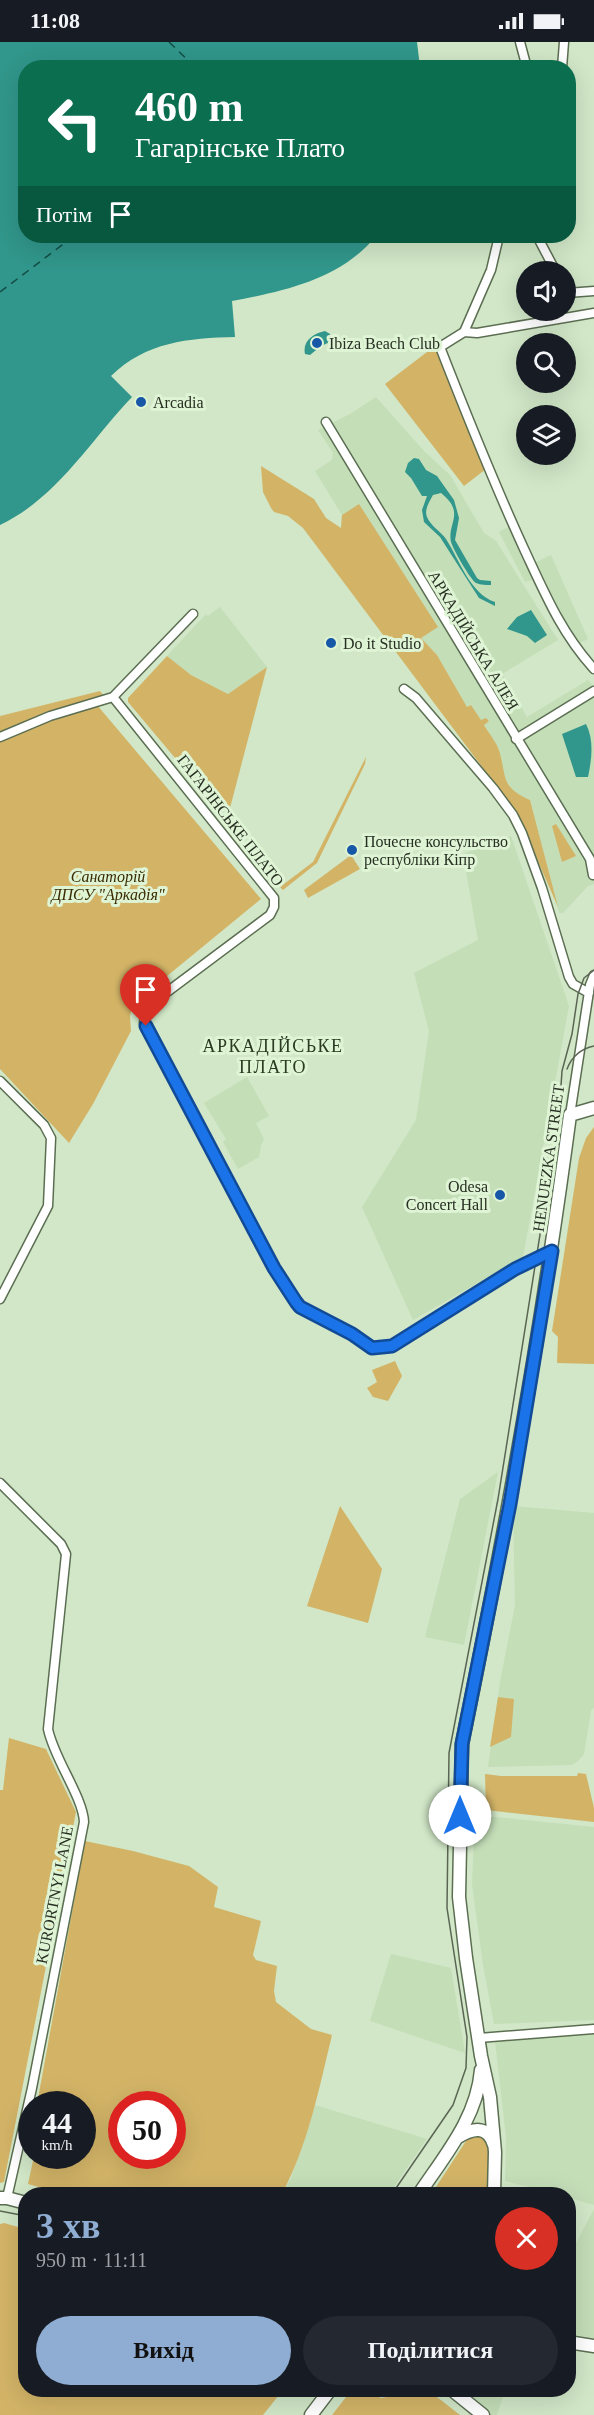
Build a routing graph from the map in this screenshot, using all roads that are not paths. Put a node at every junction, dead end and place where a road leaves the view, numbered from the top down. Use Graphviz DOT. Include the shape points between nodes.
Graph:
graph roads {
  1 [pos="520,42"];
  2 [pos="564,42"];
  3 [pos="525,60"];
  4 [pos="563,60"];
  5 [pos="497,243"];
  6 [pos="541,243"];
  7 [pos="550,261"];
  8 [pos="594,291"];
  9 [pos="576,292"];
  10 [pos="594,313"];
  11 [pos="464,332"];
  12 [pos="326,422"];
  13 [pos="193,614"];
  14 [pos="594,669"];
  15 [pos="404,689"];
  16 [pos="594,691"];
  17 [pos="113,697"];
  18 [pos="0,737"];
  19 [pos="516,739"];
  20 [pos="593,875"];
  21 [pos="594,975"];
  22 [pos="590,989"];
  23 [pos="0,1081"];
  24 [pos="594,1108"];
  25 [pos="570,1115"];
  26 [pos="552,1251"];
  27 [pos="0,1299"];
  28 [pos="0,1483"];
  29 [pos="594,2029"];
  30 [pos="479,2038"];
  31 [pos="481,2056"];
  32 [pos="457,2137"];
  33 [pos="495,2152"];
  34 [pos="424,2187"];
  35 [pos="494,2187"];
  36 [pos="4,2198"];
  37 [pos="576,2343"];
  38 [pos="594,2346"];
  39 [pos="325,2397"];
  40 [pos="461,2397"];
  41 [pos="311,2415"];
  42 [pos="483,2415"];
  1 -- 3 [label="street"];
  2 -- 4 [label="street"];
  5 -- 11 [label="street" via="491,270"];
  6 -- 7 [label="street"];
  8 -- 9 [label="street"];
  10 -- 11 [label="street"];
  11 -- 14 [label="street" via="440,347 487,469 554,613 576,649"];
  12 -- 19 [label="street, АРКАДІЙСЬКА АЛЕЯ"];
  13 -- 17 [label="street"];
  15 -- 22 [label="street" via="416,698 513,815 542,888 569,977 573,984"];
  16 -- 19 [label="street"];
  17 -- 18 [label="street" via="50,716"];
  17 -- 26 [label="street, ГАГАРІНСЬКЕ ПЛАТО" via="274,898 270,915 151,1004 144,1023 274,1268 296,1302 366,1345 384,1348"];
  19 -- 20 [label="street, АРКАДІЙСЬКА АЛЕЯ" via="590,859"];
  21 -- 22 [label="street, HENUEZKA STREET"];
  22 -- 25 [label="street, HENUEZKA STREET"];
  23 -- 27 [label="street" via="44,1125 51,1138 48,1206"];
  24 -- 25 [label="main road"];
  25 -- 26 [label="main road, HENUEZKA STREET"];
  26 -- 30 [label="main road, HENUEZKA STREET" via="510,1504 462,1744 459,1897"];
  28 -- 36 [label="street, KURORTNYI LANE" via="62,1544 66,1554 48,1729 84,1822 32,2088"];
  29 -- 30 [label="street"];
  30 -- 31 [label="main road, HENUEZKA STREET"];
  31 -- 32 [label="main road, HENUEZKA STREET" via="479,2090"];
  31 -- 33 [label="main road, HENUEZKA STREET"];
  32 -- 33 [label="main road" via="473,2130 484,2131 490,2135"];
  32 -- 34 [label="main road, HENUEZKA STREET"];
  33 -- 35 [label="main road, HENUEZKA STREET"];
  37 -- 38 [label="main road"];
  39 -- 41 [label="main road"];
  40 -- 42 [label="main road"];
}
